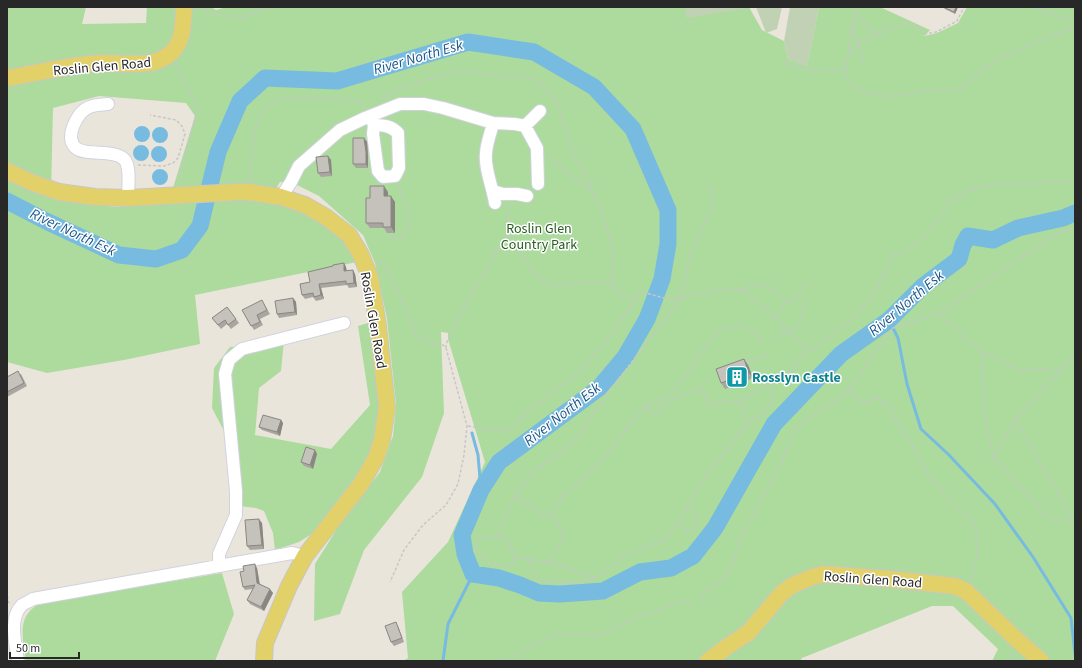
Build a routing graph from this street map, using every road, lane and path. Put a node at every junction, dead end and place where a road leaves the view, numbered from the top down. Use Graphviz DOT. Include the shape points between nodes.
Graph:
graph roads {
  1 [pos="184,7"];
  2 [pos="196,7"];
  3 [pos="272,7"];
  4 [pos="855,7"];
  5 [pos="964,7"];
  6 [pos="1031,7"];
  7 [pos="856,11"];
  8 [pos="1075,22"];
  9 [pos="852,25"];
  10 [pos="1075,27"];
  11 [pos="882,33"];
  12 [pos="858,43"];
  13 [pos="848,55"];
  14 [pos="784,63"];
  15 [pos="864,64"];
  16 [pos="176,65"];
  17 [pos="845,68"];
  18 [pos="7,78"];
  19 [pos="108,104"];
  20 [pos="541,111"];
  21 [pos="150,115"];
  22 [pos="372,119"];
  23 [pos="493,123"];
  24 [pos="525,126"];
  25 [pos="537,148"];
  26 [pos="128,164"];
  27 [pos="7,171"];
  28 [pos="250,174"];
  29 [pos="395,176"];
  30 [pos="706,183"];
  31 [pos="1075,183"];
  32 [pos="538,184"];
  33 [pos="593,193"];
  34 [pos="508,194"];
  35 [pos="176,195"];
  36 [pos="527,196"];
  37 [pos="281,197"];
  38 [pos="128,198"];
  39 [pos="1075,228"];
  40 [pos="508,233"];
  41 [pos="390,240"];
  42 [pos="365,266"];
  43 [pos="612,284"];
  44 [pos="807,284"];
  45 [pos="741,289"];
  46 [pos="681,298"];
  47 [pos="635,300"];
  48 [pos="786,302"];
  49 [pos="805,302"];
  50 [pos="939,313"];
  51 [pos="776,318"];
  52 [pos="344,323"];
  53 [pos="778,337"];
  54 [pos="765,342"];
  55 [pos="446,348"];
  56 [pos="809,349"];
  57 [pos="982,351"];
  58 [pos="770,354"];
  59 [pos="1075,354"];
  60 [pos="743,363"];
  61 [pos="1062,368"];
  62 [pos="773,382"];
  63 [pos="848,391"];
  64 [pos="672,394"];
  65 [pos="674,399"];
  66 [pos="741,400"];
  67 [pos="647,405"];
  68 [pos="1015,420"];
  69 [pos="748,423"];
  70 [pos="467,426"];
  71 [pos="993,456"];
  72 [pos="515,496"];
  73 [pos="687,507"];
  74 [pos="552,515"];
  75 [pos="1075,522"];
  76 [pos="678,523"];
  77 [pos="499,537"];
  78 [pos="305,556"];
  79 [pos="515,558"];
  80 [pos="529,560"];
  81 [pos="548,562"];
  82 [pos="219,566"];
  83 [pos="596,578"];
  84 [pos="390,582"];
  85 [pos="966,591"];
  86 [pos="703,600"];
  87 [pos="692,605"];
  88 [pos="18,661"];
  89 [pos="264,661"];
  90 [pos="509,661"];
  91 [pos="708,661"];
  92 [pos="1041,661"];
  1 -- 18 [label="main road, Roslin Glen Road" via="183,29 179,42 172,52 162,59 149,63 63,68"];
  2 -- 3 [label="path" via="218,15 242,17"];
  4 -- 7 [label="path"];
  5 -- 11 [label="path" via="957,21 936,32 925,34 915,24 907,24 887,28"];
  6 -- 8 [label="path"];
  7 -- 9 [label="path"];
  7 -- 11 [label="path" via="865,24"];
  9 -- 12 [label="path"];
  9 -- 13 [label="path"];
  10 -- 17 [label="path" via="1005,56 988,65 971,81 949,90 920,91 886,97 872,95 859,90 850,82"];
  11 -- 12 [label="path"];
  12 -- 13 [label="path"];
  12 -- 15 [label="path"];
  13 -- 17 [label="path"];
  14 -- 17 [label="path" via="801,69 835,71"];
  16 -- 35 [label="path" via="198,107"];
  19 -- 26 [label="street" via="86,108 81,113 71,133 73,145 83,152 118,155"];
  20 -- 24 [label="street"];
  21 -- 26 [label="path" via="176,120 182,126 185,134 178,158 164,166"];
  22 -- 23 [label="street" via="400,104 424,104"];
  22 -- 28 [label="path" via="360,102 341,99 284,98 268,105 260,116 256,128"];
  22 -- 29 [label="street" via="378,171 383,177"];
  22 -- 29 [label="street" via="398,133 399,168"];
  22 -- 33 [label="path" via="375,104 391,92 428,79 466,70 505,77 522,76 535,80 542,84 559,105 569,143"];
  22 -- 37 [label="street" via="340,130 299,166"];
  23 -- 24 [label="street"];
  23 -- 34 [label="street" via="485,154 488,175 494,197"];
  24 -- 25 [label="street"];
  25 -- 32 [label="street"];
  25 -- 33 [label="path"];
  26 -- 38 [label="street"];
  27 -- 38 [label="main road, Roslin Glen Road" via="59,192"];
  29 -- 41 [label="path" via="409,212 410,227 402,237"];
  30 -- 46 [label="path" via="712,190 712,207 691,252"];
  31 -- 56 [label="path" via="994,184 968,190 950,200 926,235 907,251 894,255 868,302 849,321 813,349"];
  33 -- 43 [label="path" via="602,212 613,249"];
  34 -- 36 [label="street"];
  34 -- 40 [label="path"];
  35 -- 37 [label="main road, Roslin Glen Road" via="250,192"];
  35 -- 38 [label="main road, Roslin Glen Road"];
  37 -- 42 [label="main road, Roslin Glen Road" via="305,205 332,221 349,235"];
  39 -- 50 [label="path" via="1056,234"];
  40 -- 43 [label="path" via="535,275 552,286 594,281"];
  40 -- 55 [label="path" via="464,307"];
  42 -- 55 [label="path" via="379,261 386,267 416,335"];
  42 -- 78 [label="main road, Roslin Glen Road" via="370,277 378,326 387,407 382,440 376,458 361,484"];
  43 -- 47 [label="path" via="622,296"];
  44 -- 48 [label="path" via="798,297"];
  45 -- 46 [label="path" via="719,290"];
  45 -- 48 [label="path" via="767,285"];
  45 -- 51 [label="path"];
  46 -- 47 [label="path" via="671,300 638,291"];
  46 -- 72 [label="path" via="587,420 580,437 534,471"];
  47 -- 70 [label="path" via="602,348 582,370 505,432"];
  48 -- 51 [label="path"];
  49 -- 53 [label="path, bridge" via="799,326"];
  50 -- 57 [label="path" via="965,339"];
  50 -- 63 [label="path" via="893,328"];
  51 -- 56 [label="path" via="802,346"];
  52 -- 82 [label="street" via="242,349 229,360 225,374 236,514 219,554"];
  54 -- 64 [label="path" via="758,334 743,325 721,328"];
  55 -- 70 [label="path"];
  56 -- 62 [label="path" via="788,374"];
  57 -- 61 [label="path" via="1018,370"];
  57 -- 71 [label="path" via="985,420"];
  58 -- 60 [label="path"];
  59 -- 61 [label="path"];
  61 -- 68 [label="path"];
  62 -- 66 [label="path"];
  62 -- 69 [label="path" via="772,402 762,414"];
  63 -- 85 [label="path" via="864,403 877,397 890,408 928,475 954,505 976,525 977,557"];
  63 -- 86 [label="path" via="796,428 743,534 730,574 704,592"];
  64 -- 65 [label="path"];
  64 -- 67 [label="path"];
  65 -- 66 [label="path" via="702,388 709,406"];
  65 -- 67 [label="path" via="651,414"];
  66 -- 69 [label="path"];
  67 -- 74 [label="path" via="588,475 564,494"];
  68 -- 71 [label="path"];
  68 -- 75 [label="path"];
  69 -- 73 [label="path" via="704,478"];
  70 -- 84 [label="path" via="458,484 446,504 423,525 404,550"];
  71 -- 75 [label="path" via="1048,518"];
  72 -- 74 [label="path" via="542,516"];
  72 -- 77 [label="path" via="503,519"];
  73 -- 76 [label="path"];
  73 -- 76 [label="path" via="694,511 698,521 694,529 686,530"];
  74 -- 81 [label="path" via="565,535"];
  76 -- 83 [label="path" via="665,539 623,557"];
  77 -- 79 [label="path" via="508,542"];
  77 -- 79 [label="path" via="481,537 475,549 482,558 493,564 511,566"];
  78 -- 82 [label="street" via="292,553"];
  78 -- 89 [label="main road, Roslin Glen Road" via="289,586 265,643"];
  79 -- 80 [label="path"];
  80 -- 81 [label="path"];
  80 -- 83 [label="path" via="537,580 570,583"];
  81 -- 83 [label="path"];
  82 -- 88 [label="street" via="33,599 22,605 16,615 14,629"];
  85 -- 91 [label="main road, Roslin Glen Road" via="954,586 890,579 824,574 812,577 782,593 748,633"];
  85 -- 92 [label="main road, Roslin Glen Road"];
  87 -- 90 [label="path" via="689,601 681,601 625,622 600,635 556,634 514,654"];
}
